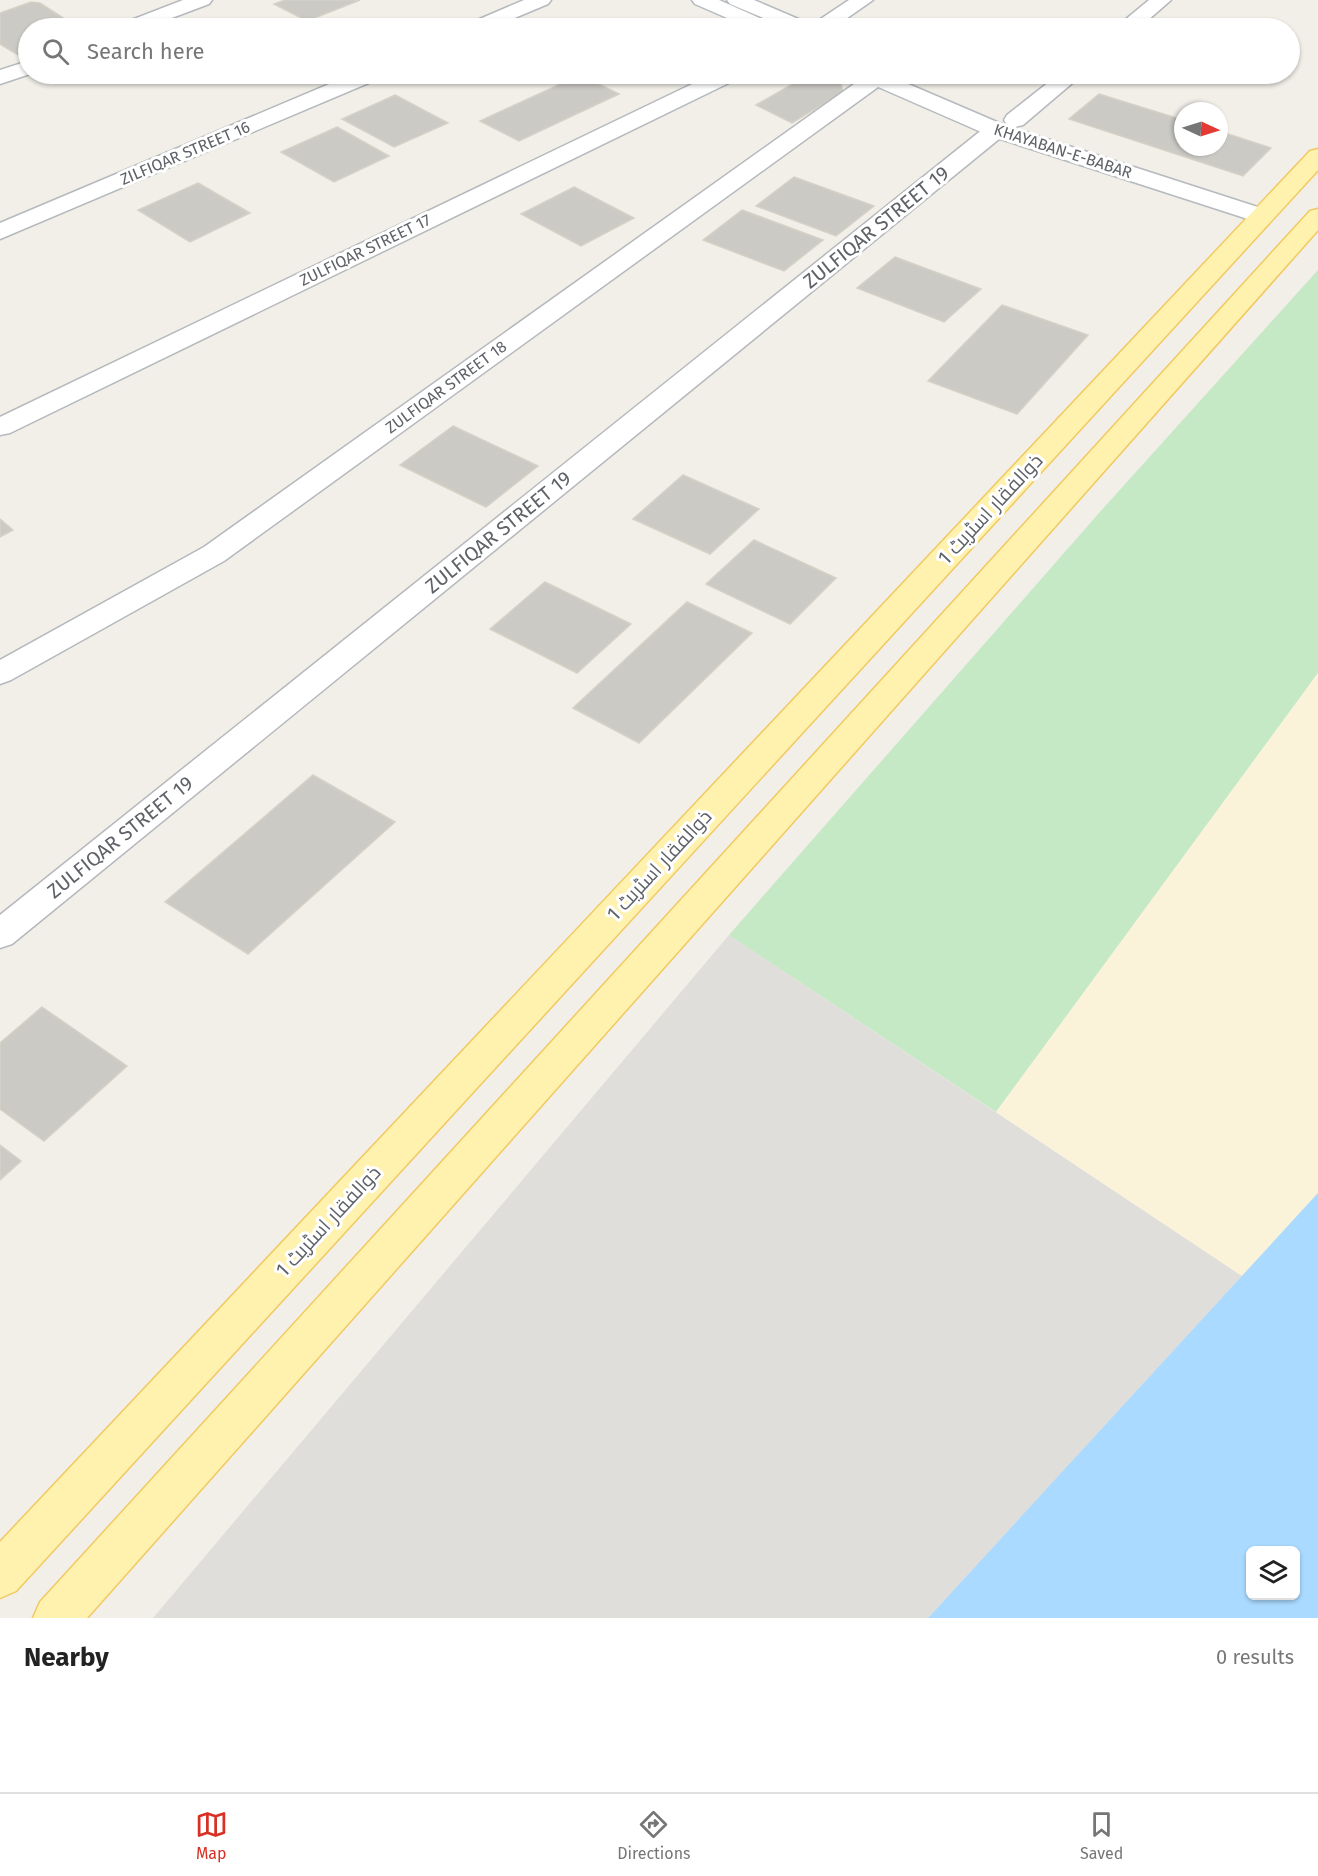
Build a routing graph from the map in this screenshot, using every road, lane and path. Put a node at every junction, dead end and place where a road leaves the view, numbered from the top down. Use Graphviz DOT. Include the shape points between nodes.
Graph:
graph roads {
  1 [pos="202,0"];
  2 [pos="541,0"];
  3 [pos="702,0"];
  4 [pos="737,0"];
  5 [pos="863,0"];
  6 [pos="1161,0"];
  7 [pos="154,18"];
  8 [pos="499,18"];
  9 [pos="744,18"];
  10 [pos="779,18"];
  11 [pos="835,18"];
  12 [pos="1139,18"];
  13 [pos="18,71"];
  14 [pos="0,78"];
  15 [pos="347,84"];
  16 [pos="708,84"];
  17 [pos="860,84"];
  18 [pos="896,84"];
  19 [pos="926,84"];
  20 [pos="1059,84"];
  21 [pos="1006,125"];
  22 [pos="1318,156"];
  23 [pos="1269,210"];
  24 [pos="1318,216"];
  25 [pos="0,232"];
  26 [pos="0,427"];
  27 [pos="0,673"];
  28 [pos="0,934"];
  29 [pos="0,1575"];
  30 [pos="56,1618"];
  1 -- 7 [label="street"];
  2 -- 8 [label="street"];
  3 -- 9 [label="street"];
  4 -- 10 [label="street"];
  5 -- 11 [label="street"];
  6 -- 12 [label="street"];
  13 -- 14 [label="street"];
  15 -- 25 [label="street, ZILFIQAR STREET 16"];
  16 -- 26 [label="street, ZULFIQAR STREET 17"];
  17 -- 27 [label="street, ZULFIQAR STREET 18" via="214,554"];
  18 -- 21 [label="street, KHAYABAN-E-BABAR"];
  19 -- 21 [label="street, KHAYABAN-E-BABAR"];
  20 -- 21 [label="street, ZULFIQAR STREET 19"];
  21 -- 23 [label="street, KHAYABAN-E-BABAR"];
  21 -- 28 [label="street, ZULFIQAR STREET 19"];
  22 -- 23 [label="main road, ذوالفقار اسٹریٹ 1"];
  23 -- 29 [label="main road, ذوالفقار اسٹریٹ 1"];
  24 -- 30 [label="main road"];
}
